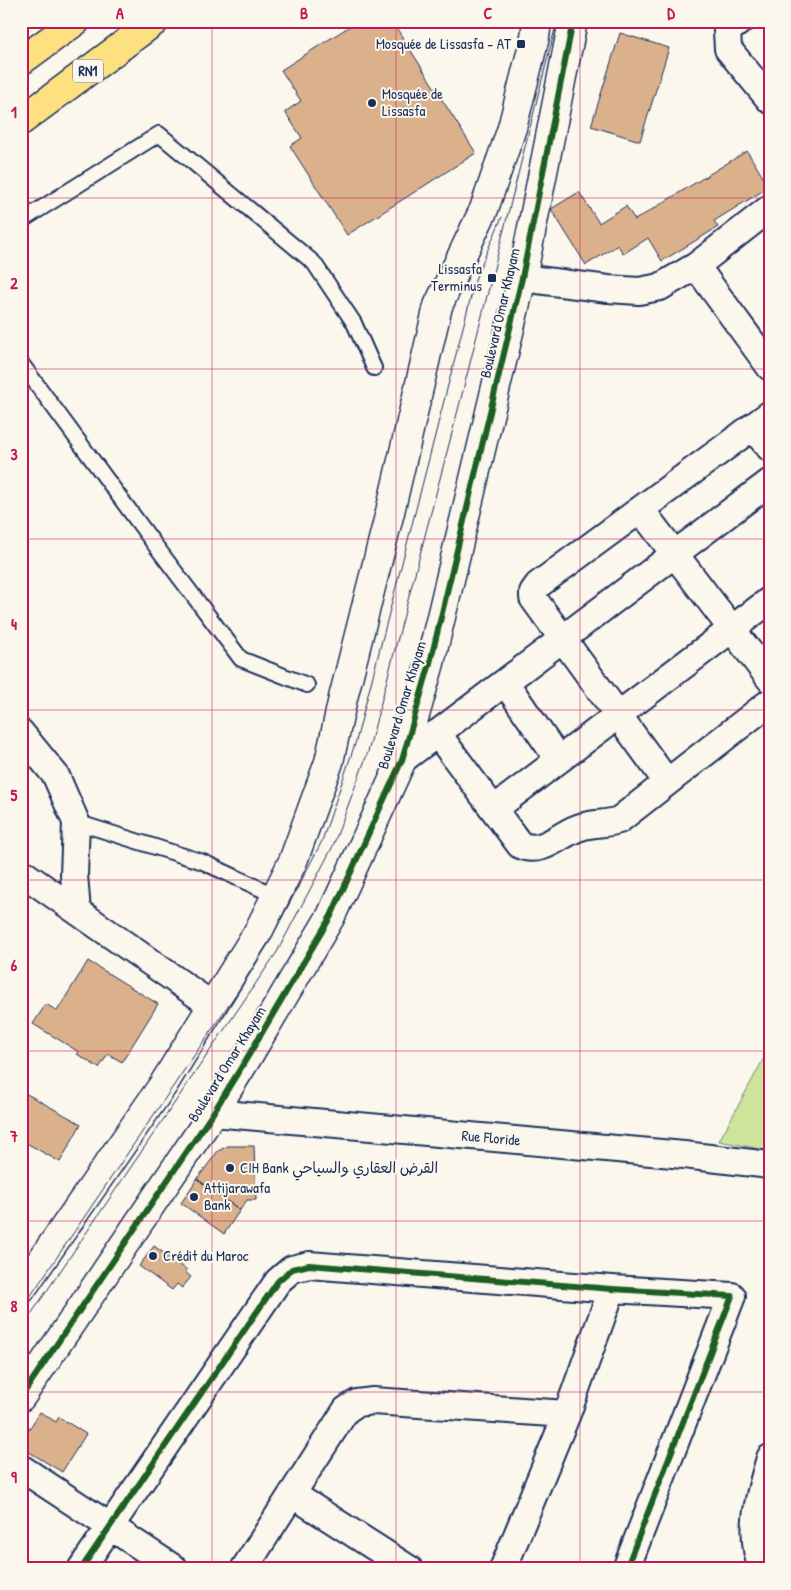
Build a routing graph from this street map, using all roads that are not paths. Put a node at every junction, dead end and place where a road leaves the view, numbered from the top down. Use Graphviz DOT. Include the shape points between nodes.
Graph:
graph roads {
  1 [pos="76,21"];
  2 [pos="155,21"];
  3 [pos="573,21"];
  4 [pos="740,21"];
  5 [pos="531,25"];
  6 [pos="21,62"];
  7 [pos="769,97"];
  8 [pos="21,121"];
  9 [pos="770,208"];
  10 [pos="21,221"];
  11 [pos="696,266"];
  12 [pos="522,278"];
  13 [pos="765,352"];
  14 [pos="21,362"];
  15 [pos="374,368"];
  16 [pos="761,420"];
  17 [pos="770,448"];
  18 [pos="768,488"];
  19 [pos="641,510"];
  20 [pos="674,554"];
  21 [pos="770,600"];
  22 [pos="732,629"];
  23 [pos="563,638"];
  24 [pos="770,679"];
  25 [pos="505,682"];
  26 [pos="307,685"];
  27 [pos="770,702"];
  28 [pos="618,714"];
  29 [pos="21,733"];
  30 [pos="437,733"];
  31 [pos="558,759"];
  32 [pos="402,760"];
  33 [pos="667,782"];
  34 [pos="494,809"];
  35 [pos="76,822"];
  36 [pos="21,872"];
  37 [pos="276,896"];
  38 [pos="77,911"];
  39 [pos="213,1006"];
  40 [pos="213,1113"];
  41 [pos="770,1165"];
  42 [pos="612,1289"];
  43 [pos="21,1290"];
  44 [pos="21,1397"];
  45 [pos="566,1414"];
  46 [pos="770,1458"];
  47 [pos="21,1468"];
  48 [pos="292,1494"];
  49 [pos="112,1526"];
  50 [pos="510,1567"];
  51 [pos="81,1569"];
  52 [pos="175,1569"];
  53 [pos="244,1569"];
  54 [pos="409,1569"];
  55 [pos="626,1569"];
  56 [pos="762,1569"];
  1 -- 6 [label="highway"];
  2 -- 8 [label="highway, RN1"];
  3 -- 12 [label="street, Boulevard Omar Khayam"];
  4 -- 7 [label="street" via="727,31 728,49"];
  5 -- 37 [label="street" via="512,128 484,209 438,306 329,762 293,861"];
  9 -- 11 [label="street"];
  10 -- 15 [label="lane" via="160,134 314,263 354,323"];
  11 -- 12 [label="street" via="660,287 639,291"];
  11 -- 13 [label="street"];
  12 -- 32 [label="street, Boulevard Omar Khayam" via="430,663"];
  14 -- 26 [label="lane" via="241,659"];
  16 -- 17 [label="street"];
  16 -- 19 [label="street"];
  18 -- 20 [label="street"];
  19 -- 20 [label="street"];
  19 -- 23 [label="street" via="538,585 533,592 533,598"];
  20 -- 22 [label="street"];
  20 -- 23 [label="street"];
  21 -- 22 [label="street"];
  22 -- 24 [label="street"];
  22 -- 28 [label="street"];
  23 -- 25 [label="street"];
  23 -- 28 [label="street"];
  25 -- 30 [label="street"];
  25 -- 31 [label="street"];
  27 -- 33 [label="street"];
  28 -- 31 [label="street"];
  28 -- 33 [label="street"];
  29 -- 35 [label="street" via="56,776"];
  30 -- 32 [label="street"];
  30 -- 34 [label="street"];
  31 -- 34 [label="street"];
  32 -- 40 [label="street, Boulevard Omar Khayam" via="331,916"];
  33 -- 34 [label="street" via="619,820 583,826 542,848 529,849 520,845"];
  35 -- 37 [label="lane" via="203,862"];
  35 -- 38 [label="street" via="74,875"];
  36 -- 38 [label="street"];
  37 -- 39 [label="street"];
  38 -- 39 [label="street"];
  39 -- 43 [label="street" via="163,1085"];
  40 -- 41 [label="street, Rue Floride"];
  40 -- 44 [label="street, Boulevard Omar Khayam"];
  42 -- 45 [label="street"];
  42 -- 49 [label="street" via="309,1265 292,1269 278,1280"];
  42 -- 55 [label="street" via="732,1296"];
  45 -- 48 [label="street" via="373,1401 357,1403 346,1410"];
  45 -- 50 [label="street"];
  46 -- 56 [label="street" via="758,1500 755,1530"];
  47 -- 49 [label="street"];
  48 -- 53 [label="street"];
  48 -- 54 [label="street"];
  49 -- 51 [label="street"];
  49 -- 52 [label="street"];
}
